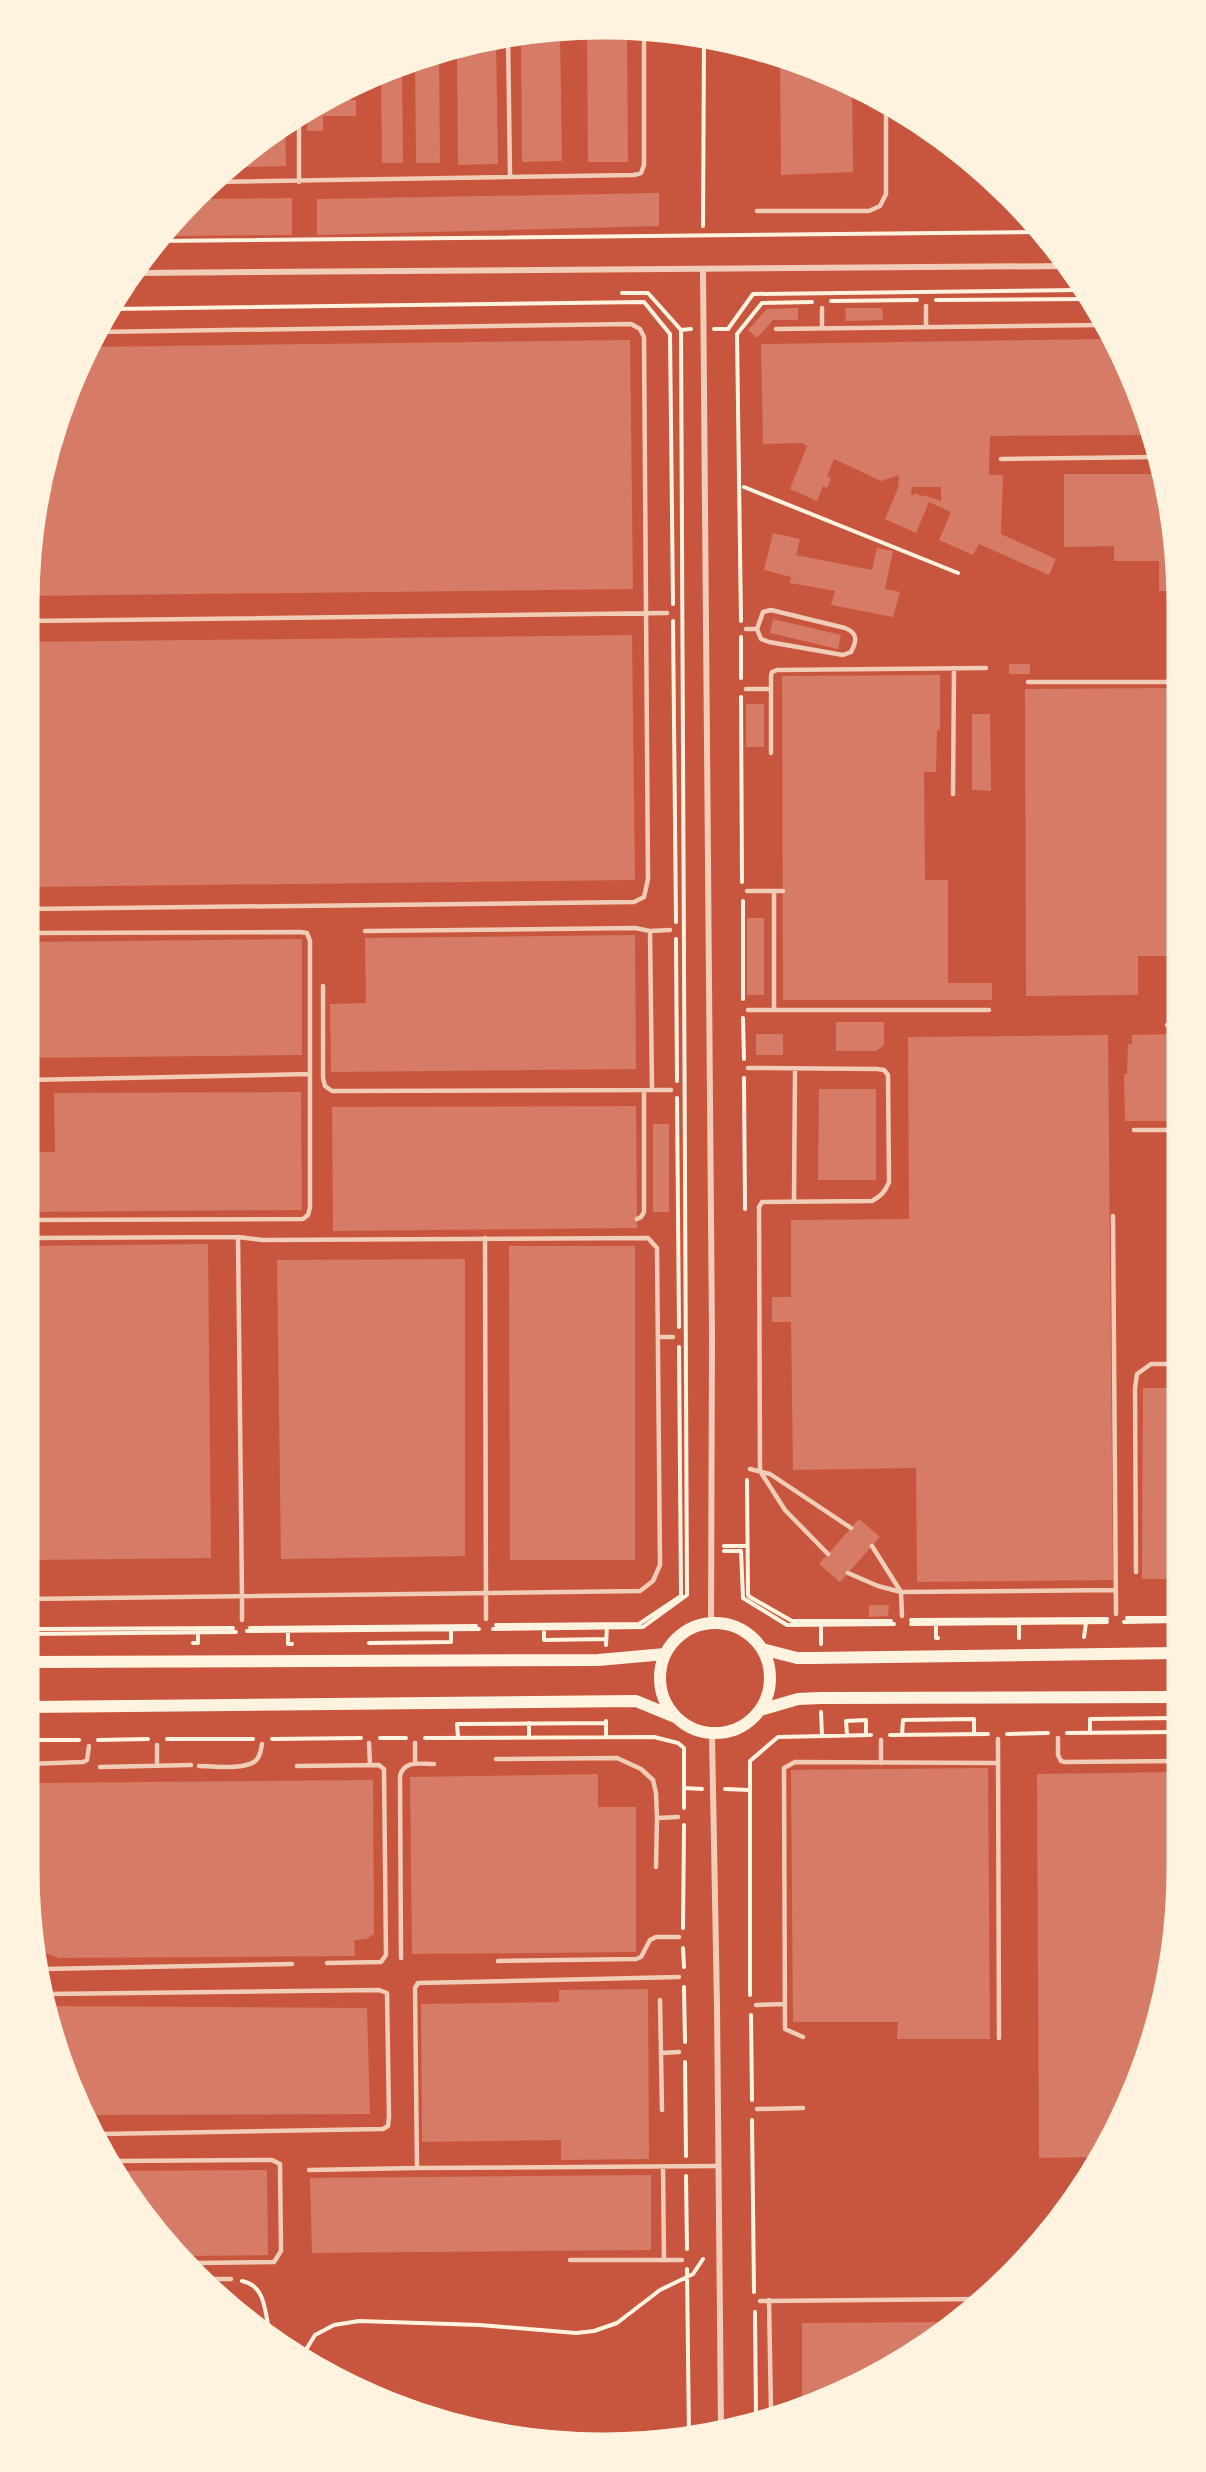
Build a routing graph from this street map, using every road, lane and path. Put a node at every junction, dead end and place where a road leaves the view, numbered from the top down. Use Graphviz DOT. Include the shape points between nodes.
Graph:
graph roads {
  1 [pos="644,39"];
  2 [pos="508,45"];
  3 [pos="704,46"];
  4 [pos="886,113"];
  5 [pos="299,127"];
  6 [pos="510,176"];
  7 [pos="226,182"];
  8 [pos="299,182"];
  9 [pos="757,211"];
  10 [pos="703,226"];
  11 [pos="1030,232"];
  12 [pos="169,241"];
  13 [pos="1057,266"];
  14 [pos="703,270"];
  15 [pos="144,273"];
  16 [pos="1074,290"];
  17 [pos="622,293"];
  18 [pos="1080,299"];
  19 [pos="926,306"];
  20 [pos="822,308"];
  21 [pos="120,309"];
  22 [pos="1096,325"];
  23 [pos="926,327"];
  24 [pos="822,328"];
  25 [pos="704,329"];
  26 [pos="776,329"];
  27 [pos="681,330"];
  28 [pos="107,332"];
  29 [pos="1149,457"];
  30 [pos="1001,459"];
  31 [pos="744,487"];
  32 [pos="958,573"];
  33 [pos="667,613"];
  34 [pos="673,613"];
  35 [pos="647,614"];
  36 [pos="38,621"];
  37 [pos="746,629"];
  38 [pos="757,629"];
  39 [pos="954,668"];
  40 [pos="986,668"];
  41 [pos="741,679"];
  42 [pos="1028,682"];
  43 [pos="1168,682"];
  44 [pos="743,689"];
  45 [pos="771,689"];
  46 [pos="771,753"];
  47 [pos="953,794"];
  48 [pos="747,891"];
  49 [pos="774,891"];
  50 [pos="783,891"];
  51 [pos="38,909"];
  52 [pos="650,930"];
  53 [pos="670,930"];
  54 [pos="365,931"];
  55 [pos="38,933"];
  56 [pos="323,986"];
  57 [pos="748,1010"];
  58 [pos="774,1010"];
  59 [pos="989,1010"];
  60 [pos="748,1068"];
  61 [pos="795,1069"];
  62 [pos="310,1074"];
  63 [pos="38,1080"];
  64 [pos="644,1090"];
  65 [pos="651,1090"];
  66 [pos="671,1090"];
  67 [pos="1134,1130"];
  68 [pos="1168,1130"];
  69 [pos="794,1201"];
  70 [pos="745,1210"];
  71 [pos="1113,1216"];
  72 [pos="637,1219"];
  73 [pos="38,1220"];
  74 [pos="238,1237"];
  75 [pos="38,1238"];
  76 [pos="485,1238"];
  77 [pos="658,1337"];
  78 [pos="673,1337"];
  79 [pos="1168,1364"];
  80 [pos="748,1469"];
  81 [pos="760,1471"];
  82 [pos="851,1528"];
  83 [pos="681,1544"];
  84 [pos="872,1546"];
  85 [pos="686,1550"];
  86 [pos="712,1551"];
  87 [pos="828,1554"];
  88 [pos="1136,1572"];
  89 [pos="848,1573"];
  90 [pos="1116,1590"];
  91 [pos="901,1592"];
  92 [pos="486,1594"];
  93 [pos="242,1597"];
  94 [pos="38,1599"];
  95 [pos="1116,1614"];
  96 [pos="902,1616"];
  97 [pos="486,1619"];
  98 [pos="242,1620"];
  99 [pos="1168,1620"];
  100 [pos="1019,1621"];
  101 [pos="1085,1621"];
  102 [pos="936,1622"];
  103 [pos="711,1623"];
  104 [pos="821,1623"];
  105 [pos="607,1626"];
  106 [pos="544,1627"];
  107 [pos="383,1628"];
  108 [pos="451,1628"];
  109 [pos="39,1629"];
  110 [pos="288,1629"];
  111 [pos="131,1631"];
  112 [pos="38,1634"];
  113 [pos="1074,1637"];
  114 [pos="948,1638"];
  115 [pos="1008,1638"];
  116 [pos="1020,1638"];
  117 [pos="1030,1638"];
  118 [pos="606,1639"];
  119 [pos="382,1642"];
  120 [pos="300,1643"];
  121 [pos="359,1643"];
  122 [pos="132,1644"];
  123 [pos="762,1649"];
  124 [pos="1168,1653"];
  125 [pos="665,1654"];
  126 [pos="821,1658"];
  127 [pos="606,1660"];
  128 [pos="38,1662"];
  129 [pos="1168,1697"];
  130 [pos="821,1698"];
  131 [pos="606,1700"];
  132 [pos="38,1707"];
  133 [pos="760,1710"];
  134 [pos="675,1717"];
  135 [pos="1168,1718"];
  136 [pos="529,1723"];
  137 [pos="606,1723"];
  138 [pos="1168,1732"];
  139 [pos="1090,1733"];
  140 [pos="974,1734"];
  141 [pos="712,1735"];
  142 [pos="847,1735"];
  143 [pos="866,1735"];
  144 [pos="873,1735"];
  145 [pos="902,1735"];
  146 [pos="822,1736"];
  147 [pos="458,1737"];
  148 [pos="530,1737"];
  149 [pos="606,1737"];
  150 [pos="881,1737"];
  151 [pos="1058,1738"];
  152 [pos="998,1739"];
  153 [pos="40,1740"];
  154 [pos="369,1741"];
  155 [pos="415,1743"];
  156 [pos="262,1744"];
  157 [pos="157,1745"];
  158 [pos="89,1746"];
  159 [pos="496,1759"];
  160 [pos="1168,1761"];
  161 [pos="997,1762"];
  162 [pos="880,1763"];
  163 [pos="38,1764"];
  164 [pos="415,1764"];
  165 [pos="434,1764"];
  166 [pos="191,1765"];
  167 [pos="370,1765"];
  168 [pos="157,1766"];
  169 [pos="199,1766"];
  170 [pos="297,1766"];
  171 [pos="100,1767"];
  172 [pos="684,1788"];
  173 [pos="713,1789"];
  174 [pos="749,1790"];
  175 [pos="678,1817"];
  176 [pos="657,1818"];
  177 [pos="656,1867"];
  178 [pos="679,1937"];
  179 [pos="401,1958"];
  180 [pos="498,1960"];
  181 [pos="327,1963"];
  182 [pos="291,1964"];
  183 [pos="46,1969"];
  184 [pos="679,1977"];
  185 [pos="52,1994"];
  186 [pos="660,2000"];
  187 [pos="785,2004"];
  188 [pos="756,2005"];
  189 [pos="803,2037"];
  190 [pos="999,2038"];
  191 [pos="661,2052"];
  192 [pos="679,2052"];
  193 [pos="803,2108"];
  194 [pos="757,2109"];
  195 [pos="662,2110"];
  196 [pos="104,2134"];
  197 [pos="119,2161"];
  198 [pos="686,2166"];
  199 [pos="718,2166"];
  200 [pos="663,2167"];
  201 [pos="417,2168"];
  202 [pos="309,2170"];
  203 [pos="703,2259"];
  204 [pos="570,2260"];
  205 [pos="664,2260"];
  206 [pos="682,2260"];
  207 [pos="197,2263"];
  208 [pos="687,2276"];
  209 [pos="231,2278"];
  210 [pos="214,2279"];
  211 [pos="970,2299"];
  212 [pos="769,2300"];
  213 [pos="760,2301"];
  214 [pos="268,2325"];
  215 [pos="306,2350"];
  216 [pos="771,2408"];
  217 [pos="756,2413"];
  218 [pos="721,2422"];
  219 [pos="689,2428"];
  1 -- 6 [label="lane" via="641,173"];
  2 -- 6 [label="lane"];
  3 -- 10 [label="path"];
  4 -- 9 [label="lane" via="886,194 880,206 869,211"];
  5 -- 8 [label="lane"];
  6 -- 8 [label="lane"];
  7 -- 8 [label="lane"];
  11 -- 12 [label="path"];
  13 -- 14 [label="street"];
  14 -- 15 [label="street"];
  14 -- 25 [label="street"];
  16 -- 25 [label="path" via="753,294 728,329"];
  17 -- 27 [label="path" via="648,292"];
  18 -- 41 [label="path" via="762,303 737,334"];
  19 -- 23 [label="lane"];
  20 -- 24 [label="lane"];
  21 -- 34 [label="path" via="644,302 670,334"];
  22 -- 23 [label="lane"];
  23 -- 24 [label="lane"];
  24 -- 26 [label="lane"];
  25 -- 27 [label="path"];
  25 -- 86 [label="street"];
  27 -- 85 [label="path"];
  28 -- 35 [label="lane" via="631,324 640,329 644,338"];
  29 -- 30 [label="lane"];
  31 -- 32 [label="path"];
  33 -- 35 [label="lane"];
  35 -- 36 [label="lane"];
  35 -- 51 [label="lane" via="648,879 644,897 634,902"];
  37 -- 38 [label="lane"];
  38 -- 38 [label="lane" via="761,639 769,642 843,655 851,652 856,643 852,630 771,610 762,612"];
  39 -- 40 [label="lane"];
  39 -- 45 [label="lane" via="783,669 772,672"];
  39 -- 47 [label="lane"];
  42 -- 43 [label="lane"];
  44 -- 45 [label="lane"];
  44 -- 70 [label="path"];
  45 -- 46 [label="lane"];
  48 -- 49 [label="lane"];
  49 -- 50 [label="lane"];
  49 -- 58 [label="lane"];
  52 -- 53 [label="lane"];
  52 -- 54 [label="lane"];
  52 -- 65 [label="lane"];
  55 -- 62 [label="lane" via="307,933"];
  56 -- 64 [label="lane" via="323,1078 332,1091"];
  57 -- 58 [label="lane"];
  58 -- 59 [label="lane"];
  60 -- 61 [label="lane"];
  61 -- 69 [label="lane"];
  61 -- 69 [label="lane" via="884,1070 888,1075 889,1182 886,1190 872,1201"];
  62 -- 63 [label="lane"];
  62 -- 73 [label="lane" via="310,1207 303,1219"];
  64 -- 65 [label="lane"];
  64 -- 72 [label="lane" via="644,1212"];
  65 -- 66 [label="lane"];
  67 -- 68 [label="lane"];
  69 -- 81 [label="lane" via="762,1202 759,1211"];
  71 -- 90 [label="lane"];
  74 -- 75 [label="lane"];
  74 -- 76 [label="lane"];
  74 -- 93 [label="lane"];
  76 -- 77 [label="lane" via="648,1238 657,1248"];
  76 -- 92 [label="lane"];
  77 -- 78 [label="lane"];
  77 -- 92 [label="lane" via="660,1565 653,1581 640,1591"];
  79 -- 88 [label="lane" via="1151,1364 1137,1374"];
  80 -- 81 [label="lane"];
  80 -- 104 [label="path" via="748,1595 792,1621"];
  81 -- 82 [label="lane"];
  81 -- 87 [label="lane" via="785,1510"];
  83 -- 105 [label="path" via="681,1596 639,1624"];
  84 -- 91 [label="lane"];
  85 -- 86 [label="path"];
  85 -- 105 [label="path" via="687,1595 643,1627"];
  86 -- 103 [label="street"];
  86 -- 104 [label="path" via="741,1551 742,1598 787,1625"];
  89 -- 91 [label="lane"];
  90 -- 91 [label="lane"];
  90 -- 95 [label="lane"];
  91 -- 96 [label="lane"];
  92 -- 93 [label="lane"];
  92 -- 97 [label="lane"];
  93 -- 94 [label="lane"];
  93 -- 98 [label="lane"];
  99 -- 101 [label="path"];
  100 -- 101 [label="path"];
  100 -- 102 [label="path"];
  100 -- 116 [label="path"];
  101 -- 113 [label="path" via="1086,1637"];
  102 -- 104 [label="path"];
  102 -- 114 [label="path" via="936,1638"];
  103 -- 123 [label="main road" via="740,1629"];
  103 -- 125 [label="main road" via="684,1632"];
  104 -- 126 [label="path"];
  105 -- 106 [label="path"];
  105 -- 118 [label="path"];
  106 -- 108 [label="path"];
  106 -- 118 [label="path" via="544,1640"];
  107 -- 108 [label="path"];
  107 -- 110 [label="path"];
  107 -- 119 [label="path"];
  108 -- 119 [label="path" via="451,1642"];
  109 -- 111 [label="path"];
  110 -- 111 [label="path"];
  110 -- 120 [label="path" via="288,1644"];
  111 -- 112 [label="path"];
  111 -- 122 [label="path"];
  115 -- 116 [label="path"];
  116 -- 117 [label="path"];
  118 -- 127 [label="path"];
  119 -- 121 [label="path"];
  123 -- 126 [label="main road" via="796,1658"];
  123 -- 133 [label="main road" via="771,1679"];
  124 -- 126 [label="main road"];
  125 -- 127 [label="main road"];
  125 -- 134 [label="main road" via="660,1687"];
  127 -- 128 [label="main road"];
  129 -- 130 [label="main road"];
  130 -- 133 [label="main road" via="798,1699"];
  130 -- 146 [label="path"];
  131 -- 132 [label="main road"];
  131 -- 134 [label="main road" via="636,1701"];
  131 -- 137 [label="path"];
  133 -- 141 [label="main road" via="738,1729"];
  134 -- 141 [label="main road" via="696,1731"];
  135 -- 139 [label="path" via="1090,1719"];
  136 -- 137 [label="path"];
  136 -- 147 [label="path" via="457,1724"];
  136 -- 148 [label="path"];
  137 -- 149 [label="path"];
  138 -- 139 [label="path"];
  139 -- 140 [label="path"];
  140 -- 145 [label="path"];
  140 -- 145 [label="path" via="974,1719 903,1720"];
  141 -- 173 [label="street"];
  142 -- 143 [label="path"];
  142 -- 143 [label="path" via="846,1720 866,1720"];
  142 -- 146 [label="path"];
  143 -- 144 [label="path"];
  145 -- 150 [label="path"];
  146 -- 174 [label="path" via="778,1737 750,1761"];
  150 -- 162 [label="lane"];
  151 -- 160 [label="lane" via="1060,1761"];
  152 -- 161 [label="lane"];
  153 -- 154 [label="path"];
  154 -- 167 [label="lane"];
  155 -- 164 [label="lane"];
  156 -- 169 [label="lane" via="254,1761"];
  157 -- 168 [label="lane"];
  158 -- 163 [label="lane" via="87,1760 83,1762"];
  159 -- 176 [label="lane" via="616,1758 641,1769 653,1780"];
  161 -- 162 [label="lane"];
  161 -- 190 [label="lane"];
  162 -- 187 [label="lane" via="795,1762 784,1768"];
  164 -- 165 [label="lane"];
  164 -- 179 [label="lane" via="406,1765 399,1776"];
  166 -- 168 [label="lane"];
  167 -- 170 [label="lane"];
  167 -- 181 [label="lane" via="384,1769 386,1955 381,1962"];
  168 -- 171 [label="lane"];
  172 -- 198 [label="path"];
  173 -- 174 [label="path"];
  173 -- 199 [label="street"];
  174 -- 217 [label="path"];
  175 -- 176 [label="lane"];
  176 -- 177 [label="lane"];
  178 -- 180 [label="lane" via="650,1940 642,1957 636,1959"];
  182 -- 183 [label="lane"];
  184 -- 201 [label="lane" via="418,1983"];
  185 -- 196 [label="lane" via="379,1990 387,1993 390,2117 383,2129"];
  186 -- 191 [label="lane"];
  187 -- 188 [label="lane"];
  187 -- 189 [label="lane" via="786,2029"];
  191 -- 192 [label="lane"];
  191 -- 195 [label="lane"];
  193 -- 194 [label="lane"];
  197 -- 207 [label="lane" via="272,2160 280,2164 281,2251 277,2259"];
  198 -- 199 [label="lane"];
  198 -- 200 [label="lane"];
  198 -- 208 [label="path"];
  199 -- 218 [label="street"];
  200 -- 201 [label="lane"];
  200 -- 205 [label="lane"];
  201 -- 202 [label="lane"];
  203 -- 208 [label="path"];
  204 -- 205 [label="lane"];
  205 -- 206 [label="lane"];
  208 -- 215 [label="path" via="660,2290 617,2323 594,2331 359,2321 334,2325 315,2336"];
  208 -- 219 [label="path"];
  209 -- 210 [label="lane"];
  209 -- 214 [label="path" via="258,2288"];
  211 -- 212 [label="lane"];
  212 -- 213 [label="lane"];
  212 -- 216 [label="lane"];
}
